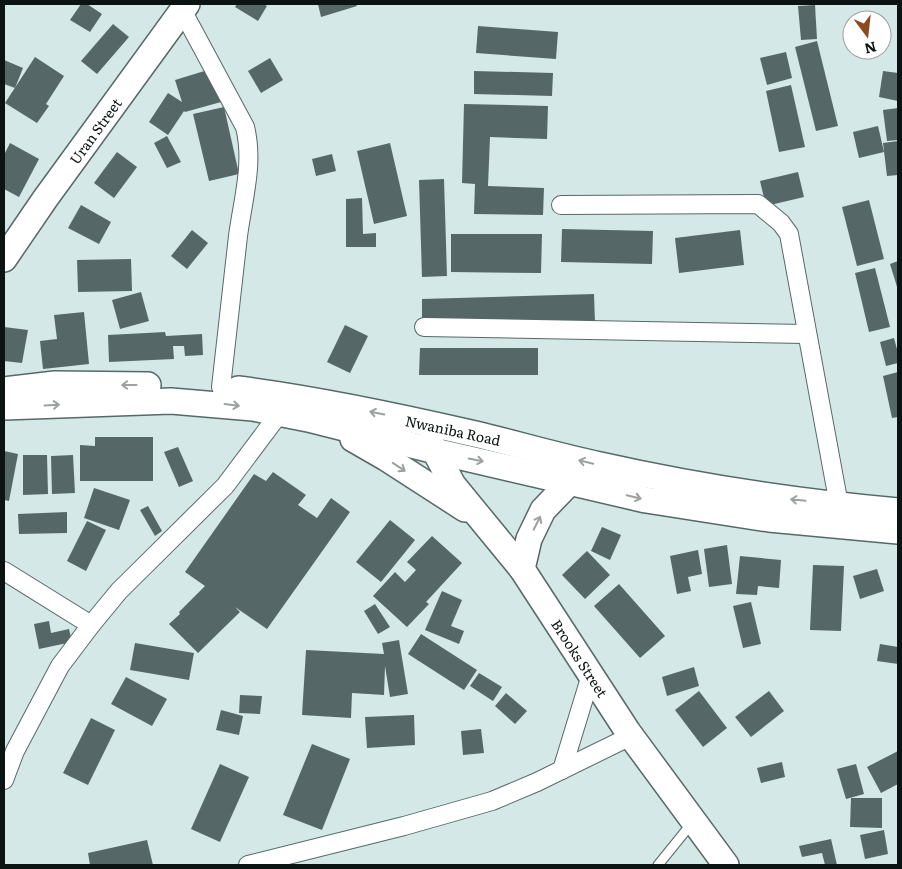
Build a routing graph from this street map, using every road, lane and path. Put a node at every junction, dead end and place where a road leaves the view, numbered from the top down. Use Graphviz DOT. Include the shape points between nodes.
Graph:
graph roads {
  1 [pos="184,7"];
  2 [pos="561,204"];
  3 [pos="4,259"];
  4 [pos="424,326"];
  5 [pos="807,334"];
  6 [pos="221,387"];
  7 [pos="4,390"];
  8 [pos="286,405"];
  9 [pos="4,407"];
  10 [pos="421,423"];
  11 [pos="327,424"];
  12 [pos="435,451"];
  13 [pos="570,482"];
  14 [pos="839,505"];
  15 [pos="898,511"];
  16 [pos="483,521"];
  17 [pos="898,531"];
  18 [pos="522,569"];
  19 [pos="4,571"];
  20 [pos="91,626"];
  21 [pos="591,675"];
  22 [pos="631,736"];
  23 [pos="562,770"];
  24 [pos="4,780"];
  25 [pos="694,821"];
  26 [pos="248,865"];
  27 [pos="658,865"];
  28 [pos="726,865"];
  1 -- 3 [label="main road, Uran Street"];
  1 -- 6 [label="street" via="245,126 249,144"];
  2 -- 5 [label="street" via="758,204 789,234"];
  4 -- 5 [label="street"];
  5 -- 14 [label="street"];
  6 -- 7 [label="main road, Nwaniba Road, one-way" via="55,384"];
  6 -- 8 [label="main road, Nwaniba Road"];
  9 -- 8 [label="main road, one-way" via="171,400 228,405"];
  10 -- 8 [label="main road, Nwaniba Road, one-way"];
  8 -- 11 [label="main road"];
  8 -- 20 [label="street" via="225,486 119,591"];
  10 -- 12 [label="main road, Brooks Street"];
  14 -- 10 [label="main road, Nwaniba Road, one-way" via="701,486"];
  11 -- 12 [label="main road"];
  11 -- 16 [label="main road, one-way"];
  12 -- 13 [label="main road, one-way"];
  12 -- 16 [label="main road, Brooks Street" via="453,485"];
  13 -- 17 [label="main road, one-way" via="646,500 709,510"];
  18 -- 13 [label="main road, one-way" via="529,539 544,510"];
  14 -- 15 [label="main road, Nwaniba Road"];
  16 -- 18 [label="main road, Brooks Street"];
  18 -- 21 [label="main road, Brooks Street"];
  19 -- 20 [label="street"];
  20 -- 24 [label="street" via="60,666 15,751"];
  21 -- 22 [label="main road, Brooks Street"];
  21 -- 23 [label="street"];
  22 -- 23 [label="street"];
  22 -- 25 [label="main road, Brooks Street"];
  23 -- 26 [label="street" via="492,801"];
  25 -- 27 [label="lane"];
  25 -- 28 [label="main road, Brooks Street"];
}
